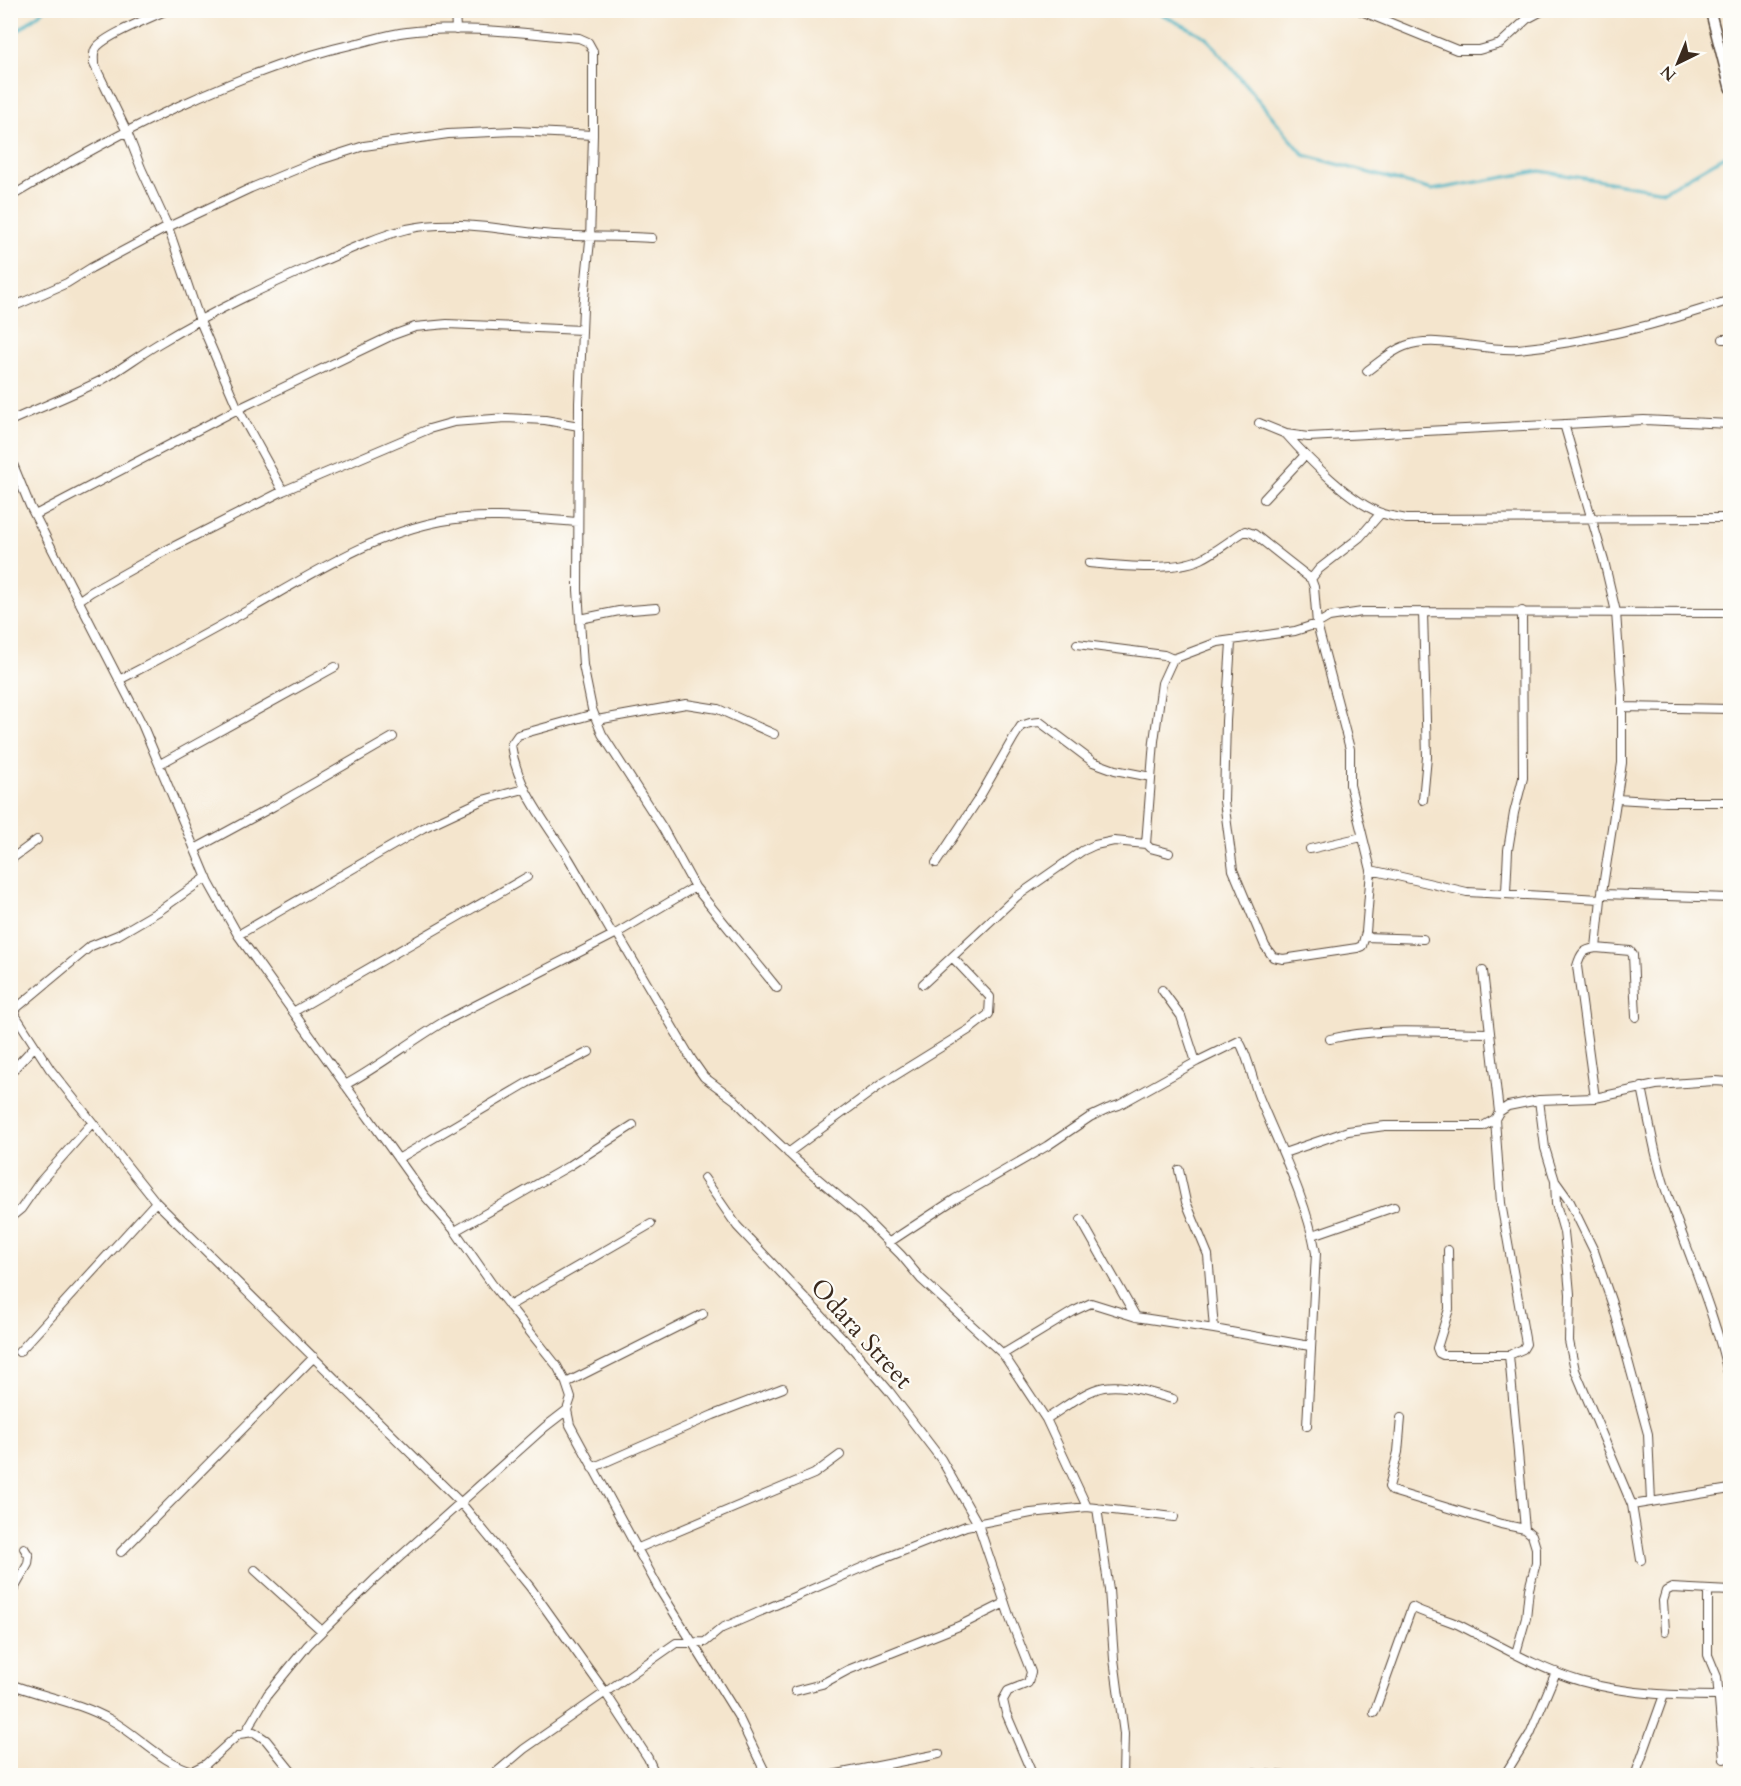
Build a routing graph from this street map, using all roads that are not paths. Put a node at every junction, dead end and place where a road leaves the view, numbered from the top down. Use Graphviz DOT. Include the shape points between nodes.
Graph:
graph roads {
  1 [pos="167,10"];
  2 [pos="455,10"];
  3 [pos="1359,10"];
  4 [pos="1544,10"];
  5 [pos="1710,10"];
  6 [pos="456,30"];
  7 [pos="1731,88"];
  8 [pos="127,132"];
  9 [pos="593,135"];
  10 [pos="10,197"];
  11 [pos="168,227"];
  12 [pos="590,236"];
  13 [pos="652,238"];
  14 [pos="1731,300"];
  15 [pos="10,309"];
  16 [pos="200,321"];
  17 [pos="582,330"];
  18 [pos="1366,371"];
  19 [pos="238,409"];
  20 [pos="10,421"];
  21 [pos="1259,423"];
  22 [pos="1564,424"];
  23 [pos="1731,424"];
  24 [pos="579,426"];
  25 [pos="1286,434"];
  26 [pos="1305,456"];
  27 [pos="10,457"];
  28 [pos="283,491"];
  29 [pos="1264,499"];
  30 [pos="1381,513"];
  31 [pos="35,515"];
  32 [pos="1591,518"];
  33 [pos="1731,518"];
  34 [pos="578,522"];
  35 [pos="1089,563"];
  36 [pos="1311,579"];
  37 [pos="78,601"];
  38 [pos="656,608"];
  39 [pos="1424,612"];
  40 [pos="1522,612"];
  41 [pos="1616,612"];
  42 [pos="1731,613"];
  43 [pos="580,619"];
  44 [pos="1317,624"];
  45 [pos="1231,642"];
  46 [pos="1077,644"];
  47 [pos="1173,659"];
  48 [pos="335,667"];
  49 [pos="119,680"];
  50 [pos="1622,707"];
  51 [pos="1731,709"];
  52 [pos="595,717"];
  53 [pos="774,734"];
  54 [pos="393,737"];
  55 [pos="160,764"];
  56 [pos="1150,777"];
  57 [pos="524,789"];
  58 [pos="1617,799"];
  59 [pos="1423,800"];
  60 [pos="1731,802"];
  61 [pos="1362,837"];
  62 [pos="37,840"];
  63 [pos="1146,844"];
  64 [pos="195,849"];
  65 [pos="1310,849"];
  66 [pos="1169,853"];
  67 [pos="10,860"];
  68 [pos="936,863"];
  69 [pos="1371,870"];
  70 [pos="207,877"];
  71 [pos="527,878"];
  72 [pos="695,887"];
  73 [pos="1506,892"];
  74 [pos="1601,897"];
  75 [pos="1731,898"];
  76 [pos="615,934"];
  77 [pos="238,935"];
  78 [pos="1365,937"];
  79 [pos="1423,939"];
  80 [pos="1596,948"];
  81 [pos="952,957"];
  82 [pos="1483,971"];
  83 [pos="923,984"];
  84 [pos="777,988"];
  85 [pos="1162,990"];
  86 [pos="12,1009"];
  87 [pos="293,1012"];
  88 [pos="1636,1017"];
  89 [pos="1490,1034"];
  90 [pos="1330,1039"];
  91 [pos="35,1046"];
  92 [pos="589,1052"];
  93 [pos="1196,1062"];
  94 [pos="10,1073"];
  95 [pos="1731,1082"];
  96 [pos="345,1085"];
  97 [pos="1642,1087"];
  98 [pos="1596,1098"];
  99 [pos="1539,1100"];
  100 [pos="1497,1115"];
  101 [pos="92,1123"];
  102 [pos="633,1125"];
  103 [pos="788,1153"];
  104 [pos="1284,1153"];
  105 [pos="398,1159"];
  106 [pos="1179,1170"];
  107 [pos="704,1178"];
  108 [pos="1555,1181"];
  109 [pos="156,1202"];
  110 [pos="1394,1207"];
  111 [pos="10,1218"];
  112 [pos="1081,1220"];
  113 [pos="651,1224"];
  114 [pos="455,1231"];
  115 [pos="1312,1235"];
  116 [pos="888,1243"];
  117 [pos="1448,1250"];
  118 [pos="509,1306"];
  119 [pos="703,1314"];
  120 [pos="1136,1317"];
  121 [pos="1214,1329"];
  122 [pos="1310,1346"];
  123 [pos="19,1352"];
  124 [pos="1003,1354"];
  125 [pos="1509,1356"];
  126 [pos="314,1357"];
  127 [pos="1731,1382"];
  128 [pos="566,1383"];
  129 [pos="783,1388"];
  130 [pos="1173,1399"];
  131 [pos="567,1410"];
  132 [pos="1401,1418"];
  133 [pos="1046,1419"];
  134 [pos="1307,1426"];
  135 [pos="840,1455"];
  136 [pos="592,1468"];
  137 [pos="1731,1489"];
  138 [pos="1651,1502"];
  139 [pos="461,1503"];
  140 [pos="1632,1505"];
  141 [pos="1087,1507"];
  142 [pos="1097,1508"];
  143 [pos="1174,1517"];
  144 [pos="978,1524"];
  145 [pos="1525,1529"];
  146 [pos="24,1548"];
  147 [pos="636,1549"];
  148 [pos="122,1552"];
  149 [pos="1641,1560"];
  150 [pos="255,1570"];
  151 [pos="1708,1591"];
  152 [pos="1731,1591"];
  153 [pos="10,1596"];
  154 [pos="1005,1603"];
  155 [pos="322,1631"];
  156 [pos="1665,1631"];
  157 [pos="692,1641"];
  158 [pos="1516,1653"];
  159 [pos="1556,1672"];
  160 [pos="10,1684"];
  161 [pos="795,1691"];
  162 [pos="605,1692"];
  163 [pos="1664,1695"];
  164 [pos="1717,1696"];
  165 [pos="1731,1696"];
  166 [pos="1374,1713"];
  167 [pos="245,1733"];
  168 [pos="939,1754"];
  169 [pos="1724,1759"];
  170 [pos="193,1773"];
  171 [pos="295,1776"];
  172 [pos="492,1776"];
  173 [pos="656,1776"];
  174 [pos="767,1776"];
  175 [pos="827,1776"];
  176 [pos="1033,1776"];
  177 [pos="1123,1776"];
  178 [pos="1244,1776"];
  179 [pos="1285,1776"];
  180 [pos="1504,1776"];
  181 [pos="1635,1776"];
  1 -- 8 [label="street" via="95,47 94,64"];
  2 -- 6 [label="street"];
  3 -- 4 [label="street" via="1457,50 1479,50 1500,44 1527,19"];
  5 -- 7 [label="street"];
  6 -- 8 [label="street" via="406,32 302,57 219,89"];
  6 -- 9 [label="street" via="579,38 588,42 593,51"];
  8 -- 10 [label="street"];
  8 -- 11 [label="street"];
  9 -- 11 [label="street" via="515,131 448,134 364,146 262,183"];
  9 -- 12 [label="street"];
  11 -- 15 [label="street" via="67,283"];
  11 -- 16 [label="street"];
  12 -- 13 [label="street"];
  12 -- 16 [label="street" via="462,224 408,229 283,279"];
  12 -- 17 [label="street"];
  14 -- 18 [label="street" via="1628,330 1564,343 1499,350 1427,342 1405,345"];
  16 -- 19 [label="street"];
  16 -- 20 [label="street" via="100,381"];
  17 -- 19 [label="street" via="447,324 415,327"];
  17 -- 24 [label="street"];
  19 -- 28 [label="street"];
  19 -- 31 [label="street"];
  21 -- 25 [label="street"];
  22 -- 23 [label="street" via="1644,420"];
  22 -- 25 [label="street" via="1318,437"];
  22 -- 32 [label="street"];
  24 -- 28 [label="street" via="506,417 454,422"];
  24 -- 34 [label="street"];
  25 -- 26 [label="street"];
  26 -- 29 [label="street"];
  26 -- 30 [label="street" via="1353,497"];
  27 -- 31 [label="street"];
  28 -- 37 [label="street" via="157,555"];
  30 -- 32 [label="street" via="1406,519"];
  30 -- 36 [label="street" via="1360,537"];
  31 -- 37 [label="street"];
  32 -- 33 [label="street"];
  32 -- 41 [label="street"];
  34 -- 43 [label="street"];
  34 -- 49 [label="street" via="480,518 443,520 411,528 328,565"];
  35 -- 36 [label="street" via="1127,567 1178,565 1200,559 1245,531"];
  36 -- 44 [label="street"];
  37 -- 49 [label="street"];
  38 -- 43 [label="street"];
  39 -- 40 [label="street"];
  39 -- 44 [label="street" via="1362,612 1329,617"];
  39 -- 59 [label="street" via="1427,757"];
  40 -- 41 [label="street"];
  40 -- 73 [label="street" via="1523,778 1508,850"];
  41 -- 42 [label="street"];
  41 -- 50 [label="street"];
  43 -- 52 [label="street" via="583,665"];
  44 -- 45 [label="street"];
  44 -- 61 [label="street" via="1350,749 1350,785"];
  45 -- 47 [label="street" via="1218,642"];
  45 -- 78 [label="street" via="1224,801 1233,870 1265,946 1273,957 1283,958 1357,948"];
  46 -- 47 [label="street"];
  47 -- 56 [label="street" via="1162,682"];
  48 -- 55 [label="street"];
  49 -- 55 [label="street"];
  50 -- 51 [label="street"];
  50 -- 58 [label="street" via="1622,763"];
  52 -- 53 [label="street" via="686,704 718,709"];
  52 -- 57 [label="street" via="518,735 512,745 514,763"];
  52 -- 72 [label="street"];
  54 -- 64 [label="street"];
  55 -- 64 [label="street"];
  56 -- 63 [label="street"];
  56 -- 68 [label="street" via="1094,762 1040,722 1022,726"];
  57 -- 76 [label="street"];
  57 -- 77 [label="street" via="483,800 423,828"];
  58 -- 60 [label="street"];
  58 -- 74 [label="street"];
  61 -- 65 [label="street"];
  61 -- 69 [label="street"];
  62 -- 67 [label="street"];
  63 -- 66 [label="street"];
  63 -- 81 [label="street" via="1114,841 1082,851 1016,897"];
  64 -- 70 [label="street"];
  69 -- 73 [label="street" via="1467,892"];
  69 -- 78 [label="street"];
  70 -- 77 [label="street"];
  70 -- 86 [label="street" via="159,911 91,946"];
  71 -- 87 [label="street"];
  72 -- 76 [label="street"];
  72 -- 84 [label="street"];
  73 -- 74 [label="street"];
  74 -- 75 [label="street"];
  74 -- 80 [label="street"];
  76 -- 96 [label="street" via="445,1021"];
  76 -- 103 [label="street" via="704,1077 735,1100"];
  77 -- 87 [label="street"];
  78 -- 79 [label="street"];
  80 -- 88 [label="street" via="1630,951 1633,955"];
  80 -- 98 [label="street" via="1580,954 1577,966"];
  81 -- 83 [label="street"];
  81 -- 103 [label="street" via="990,997 989,1014 883,1083"];
  82 -- 89 [label="street"];
  85 -- 93 [label="street" via="1181,1016"];
  86 -- 91 [label="street"];
  87 -- 96 [label="street"];
  89 -- 90 [label="street" via="1378,1032"];
  89 -- 100 [label="street"];
  91 -- 94 [label="street"];
  91 -- 101 [label="street"];
  92 -- 105 [label="street" via="527,1083"];
  93 -- 104 [label="street" via="1239,1041"];
  93 -- 116 [label="street" via="1090,1117"];
  95 -- 97 [label="street"];
  96 -- 105 [label="street"];
  97 -- 98 [label="street"];
  97 -- 127 [label="street" via="1654,1150 1708,1303"];
  98 -- 99 [label="street"];
  99 -- 100 [label="street" via="1508,1106"];
  99 -- 108 [label="street" via="1545,1148"];
  100 -- 104 [label="street" via="1484,1126 1385,1126 1348,1131"];
  100 -- 125 [label="street" via="1501,1203 1526,1344"];
  101 -- 109 [label="street"];
  101 -- 111 [label="street"];
  102 -- 114 [label="street"];
  103 -- 116 [label="street"];
  104 -- 115 [label="street"];
  105 -- 114 [label="street"];
  106 -- 121 [label="street" via="1186,1202 1208,1255"];
  107 -- 144 [label="street, Odara Street" via="737,1226 889,1391 941,1460"];
  108 -- 138 [label="street" via="1594,1251 1614,1309 1648,1434"];
  108 -- 140 [label="street" via="1567,1260 1569,1341 1575,1370"];
  109 -- 123 [label="street"];
  109 -- 126 [label="street"];
  110 -- 115 [label="street"];
  112 -- 120 [label="street"];
  113 -- 118 [label="street"];
  114 -- 118 [label="street"];
  115 -- 122 [label="street" via="1316,1253"];
  116 -- 124 [label="street"];
  117 -- 125 [label="street" via="1449,1308 1437,1348 1439,1353"];
  118 -- 128 [label="street"];
  119 -- 128 [label="street"];
  120 -- 121 [label="street"];
  120 -- 124 [label="street" via="1091,1303"];
  121 -- 122 [label="street"];
  122 -- 134 [label="street"];
  124 -- 133 [label="street"];
  125 -- 145 [label="street"];
  126 -- 139 [label="street"];
  126 -- 148 [label="street"];
  128 -- 131 [label="street" via="571,1398"];
  129 -- 136 [label="street"];
  130 -- 133 [label="street" via="1131,1388 1107,1387 1094,1390"];
  131 -- 136 [label="street" via="570,1425"];
  131 -- 139 [label="street"];
  132 -- 145 [label="street" via="1389,1487 1392,1491"];
  133 -- 141 [label="street"];
  135 -- 147 [label="street" via="814,1474"];
  136 -- 147 [label="street"];
  137 -- 138 [label="street"];
  138 -- 140 [label="street"];
  139 -- 155 [label="street"];
  139 -- 162 [label="street" via="530,1587"];
  140 -- 149 [label="street"];
  141 -- 142 [label="street"];
  141 -- 144 [label="street"];
  142 -- 143 [label="street"];
  142 -- 177 [label="street" via="1124,1734"];
  144 -- 154 [label="street, Odara Street"];
  144 -- 157 [label="street" via="874,1562 722,1628 705,1642"];
  145 -- 158 [label="street" via="1532,1535 1536,1563"];
  146 -- 153 [label="street" via="28,1564"];
  147 -- 157 [label="street"];
  150 -- 155 [label="street"];
  151 -- 152 [label="street"];
  151 -- 156 [label="street" via="1666,1591"];
  151 -- 164 [label="street" via="1708,1655 1717,1677"];
  154 -- 161 [label="street" via="822,1684"];
  154 -- 176 [label="street, Odara Street" via="1031,1672 1028,1683 1008,1691 1003,1700"];
  155 -- 167 [label="street" via="267,1694"];
  157 -- 162 [label="street" via="676,1643"];
  157 -- 174 [label="street" via="738,1716"];
  158 -- 159 [label="street"];
  158 -- 166 [label="street" via="1412,1607"];
  159 -- 163 [label="street" via="1622,1690"];
  159 -- 180 [label="street" via="1530,1734"];
  160 -- 170 [label="street" via="85,1707 112,1720 178,1767"];
  162 -- 172 [label="street"];
  162 -- 173 [label="street"];
  163 -- 164 [label="street"];
  163 -- 181 [label="street"];
  164 -- 165 [label="street"];
  164 -- 169 [label="street"];
  167 -- 170 [label="street"];
  167 -- 171 [label="street" via="254,1732 266,1740"];
  168 -- 175 [label="street"];
  178 -- 179 [label="street"];
}
